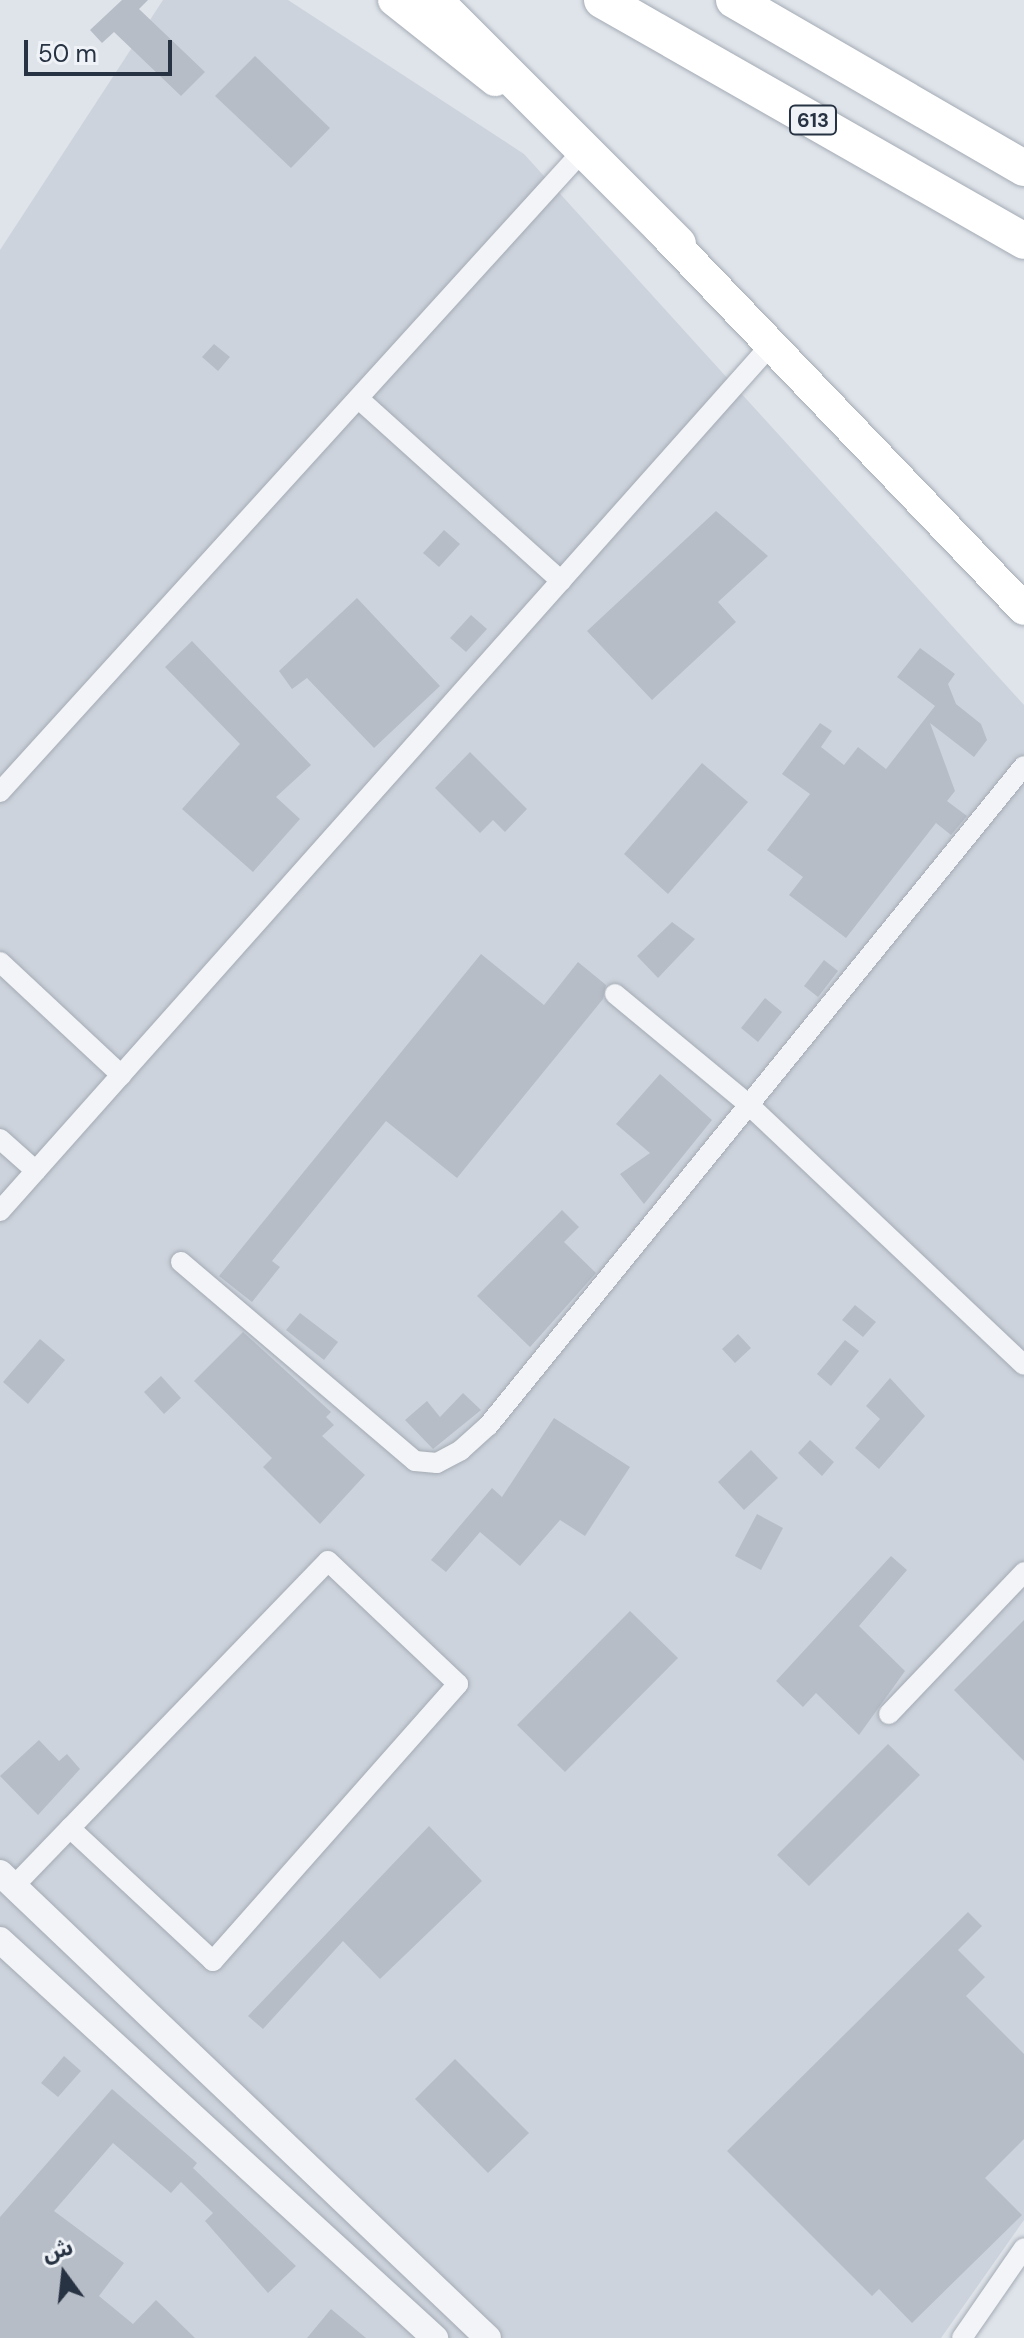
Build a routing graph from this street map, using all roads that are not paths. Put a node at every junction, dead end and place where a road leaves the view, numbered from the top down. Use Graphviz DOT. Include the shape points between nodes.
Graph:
graph roads {
  1 [pos="394,0"];
  2 [pos="434,0"];
  3 [pos="602,0"];
  4 [pos="734,0"];
  5 [pos="579,155"];
  6 [pos="1024,168"];
  7 [pos="1024,241"];
  8 [pos="678,244"];
  9 [pos="770,346"];
  10 [pos="359,399"];
  11 [pos="561,581"];
  12 [pos="1024,609"];
  13 [pos="1024,766"];
  14 [pos="0,792"];
  15 [pos="0,962"];
  16 [pos="615,994"];
  17 [pos="121,1075"];
  18 [pos="749,1105"];
  19 [pos="0,1139"];
  20 [pos="36,1171"];
  21 [pos="0,1211"];
  22 [pos="181,1262"];
  23 [pos="1024,1365"];
  24 [pos="1024,1572"];
  25 [pos="889,1714"];
  26 [pos="70,1828"];
  27 [pos="7,1880"];
  28 [pos="0,1940"];
  29 [pos="1024,2248"];
  30 [pos="435,2338"];
  31 [pos="488,2338"];
  32 [pos="962,2338"];
  1 -- 5 [label="main road"];
  2 -- 8 [label="highway"];
  3 -- 7 [label="highway, 613"];
  4 -- 6 [label="highway"];
  5 -- 8 [label="main road"];
  5 -- 10 [label="street"];
  8 -- 9 [label="main road"];
  9 -- 11 [label="street"];
  9 -- 12 [label="main road"];
  10 -- 11 [label="street"];
  10 -- 14 [label="street"];
  11 -- 17 [label="street"];
  13 -- 18 [label="street"];
  15 -- 17 [label="street"];
  16 -- 18 [label="street"];
  17 -- 20 [label="street"];
  18 -- 22 [label="street" via="488,1426 437,1463 415,1461 385,1441"];
  18 -- 23 [label="street"];
  19 -- 20 [label="street"];
  20 -- 21 [label="street"];
  24 -- 25 [label="street"];
  26 -- 26 [label="street" via="328,1561 458,1684 213,1961"];
  26 -- 27 [label="street"];
  27 -- 31 [label="street"];
  28 -- 30 [label="street"];
  29 -- 32 [label="street"];
}
